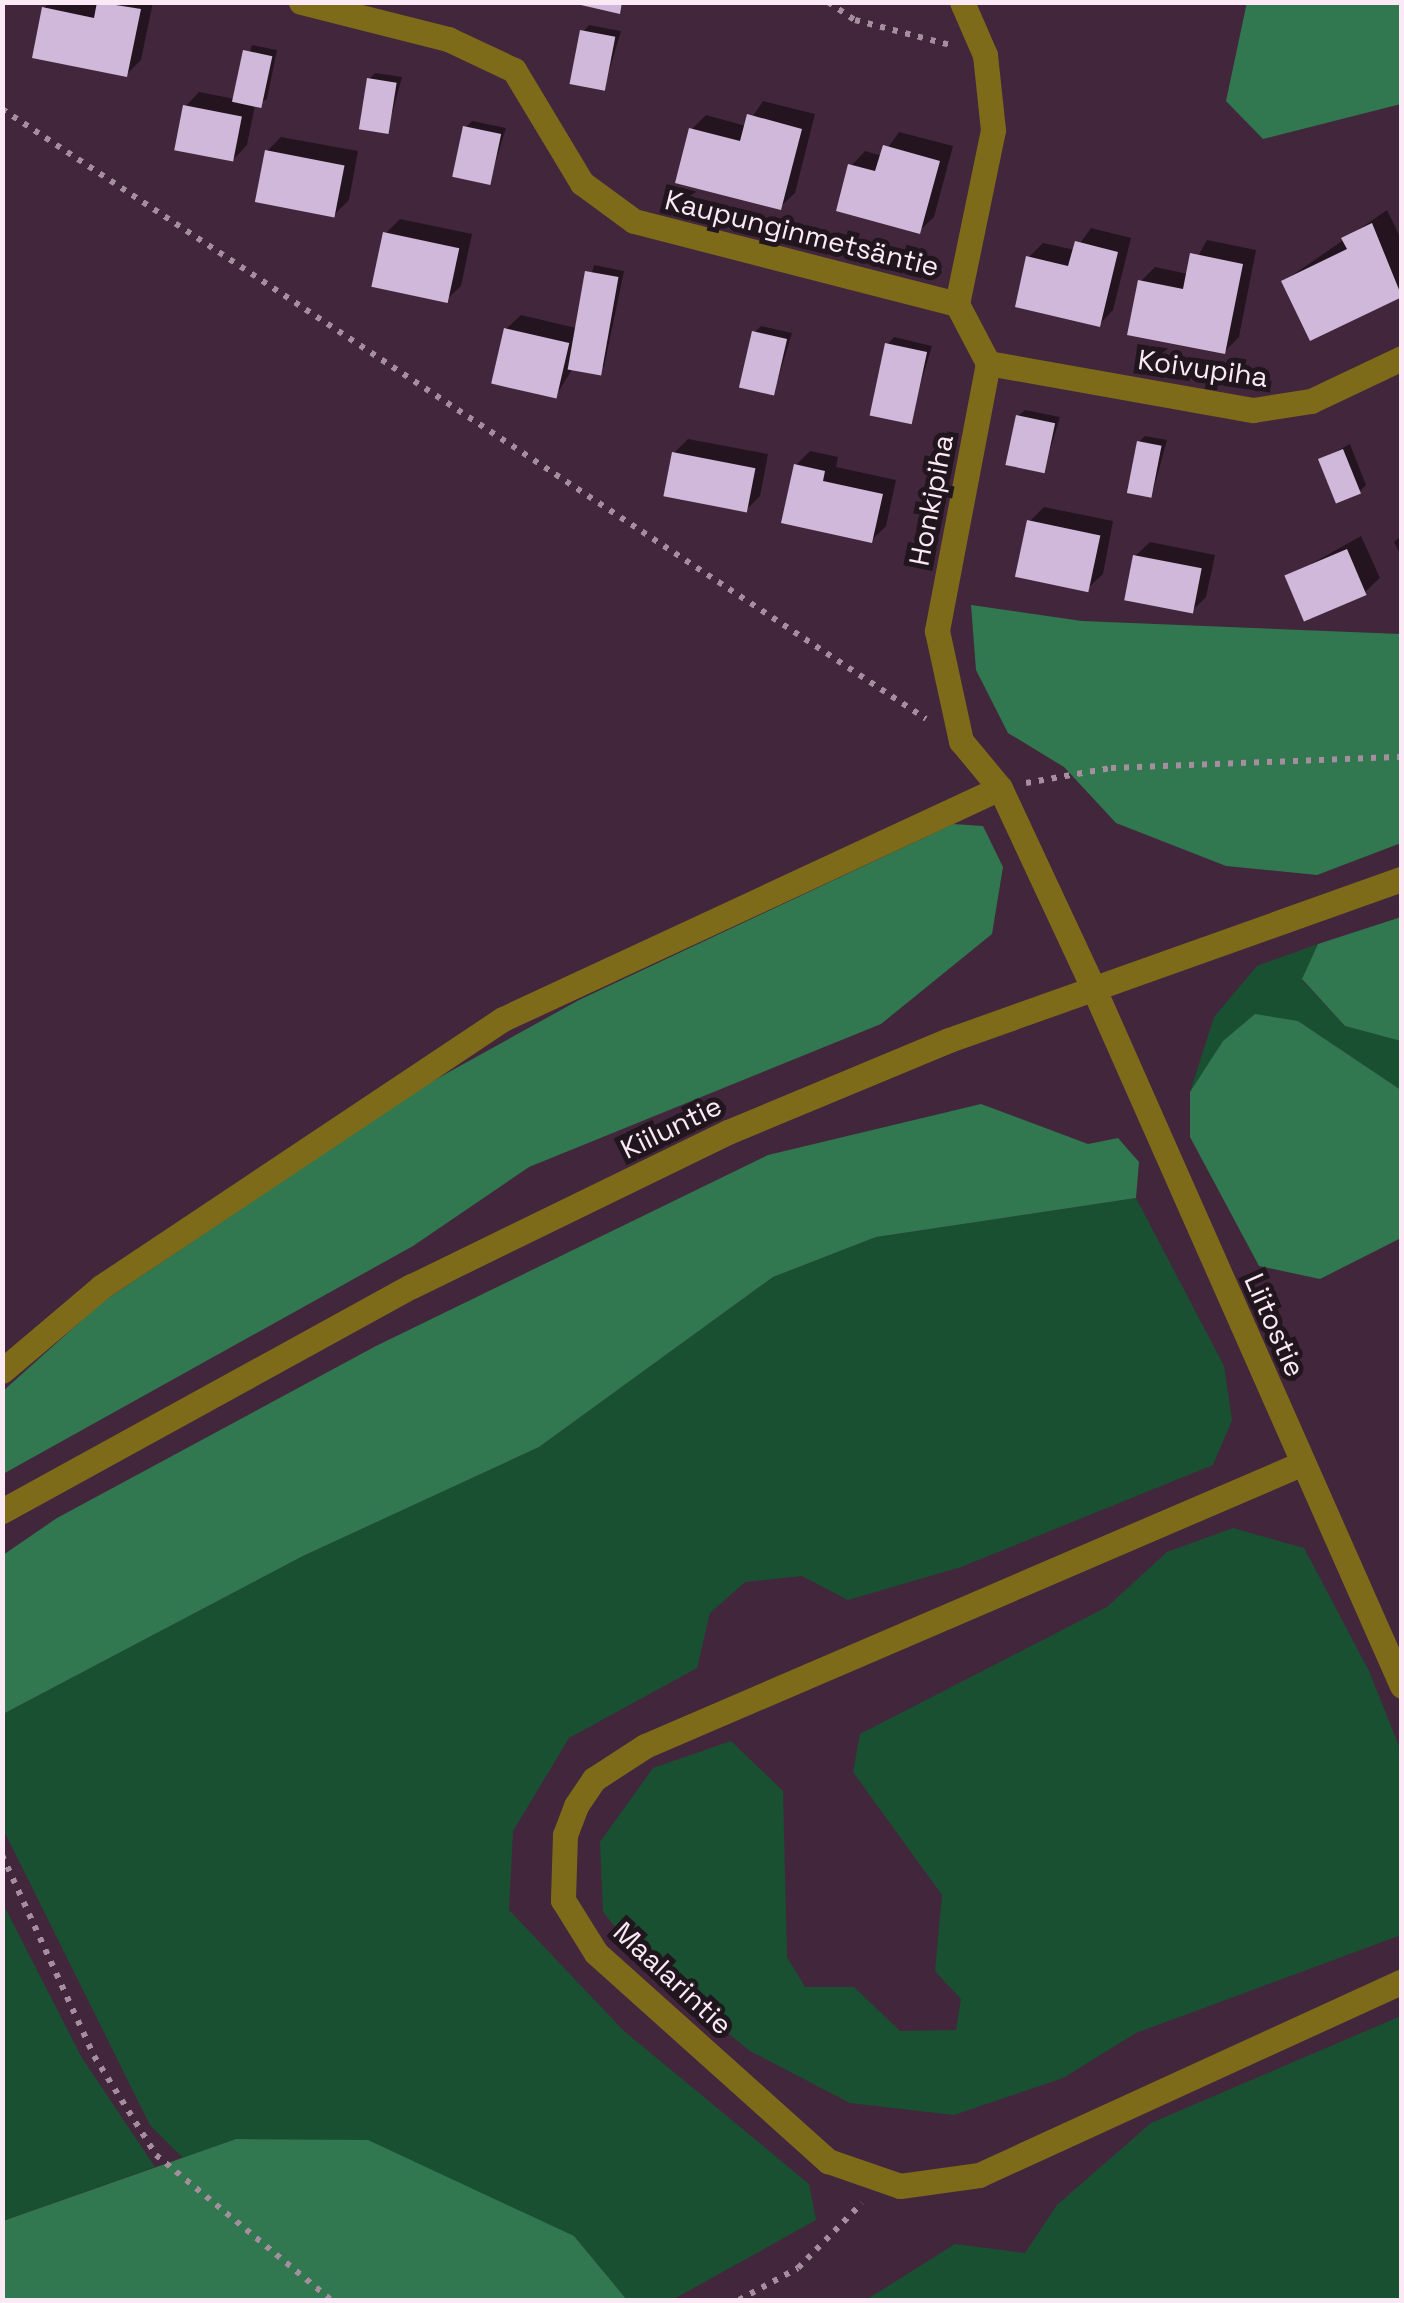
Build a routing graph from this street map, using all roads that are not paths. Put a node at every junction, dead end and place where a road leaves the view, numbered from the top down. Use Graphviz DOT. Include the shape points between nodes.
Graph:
graph roads {
  1 [pos="301,2"];
  2 [pos="962,2"];
  3 [pos="957,304"];
  4 [pos="1402,358"];
  5 [pos="988,363"];
  6 [pos="1000,788"];
  7 [pos="1402,879"];
  8 [pos="1094,987"];
  9 [pos="2,1370"];
  10 [pos="1302,1462"];
  11 [pos="2,1511"];
  12 [pos="1402,1686"];
  13 [pos="1402,1981"];
  1 -- 3 [label="street, Kaupunginmetsäntie" via="448,39 514,70 582,183 634,221"];
  2 -- 3 [label="street" via="984,54 994,130"];
  3 -- 5 [label="street"];
  4 -- 5 [label="street, Koivupiha" via="1310,401 1254,410"];
  5 -- 6 [label="street, Honkipiha" via="938,631 961,741"];
  6 -- 8 [label="street, Honkipiha"];
  6 -- 9 [label="street" via="503,1019 101,1287"];
  7 -- 8 [label="street, Kiiluntie"];
  8 -- 10 [label="street, Liitostie"];
  8 -- 11 [label="street, Kiiluntie" via="728,1132 396,1294"];
  10 -- 12 [label="street, Liitostie"];
  10 -- 13 [label="street, Maalarintie" via="646,1746 594,1779 576,1806 565,1836 563,1900 596,1952 828,2160 884,2180 978,2176"];
}
